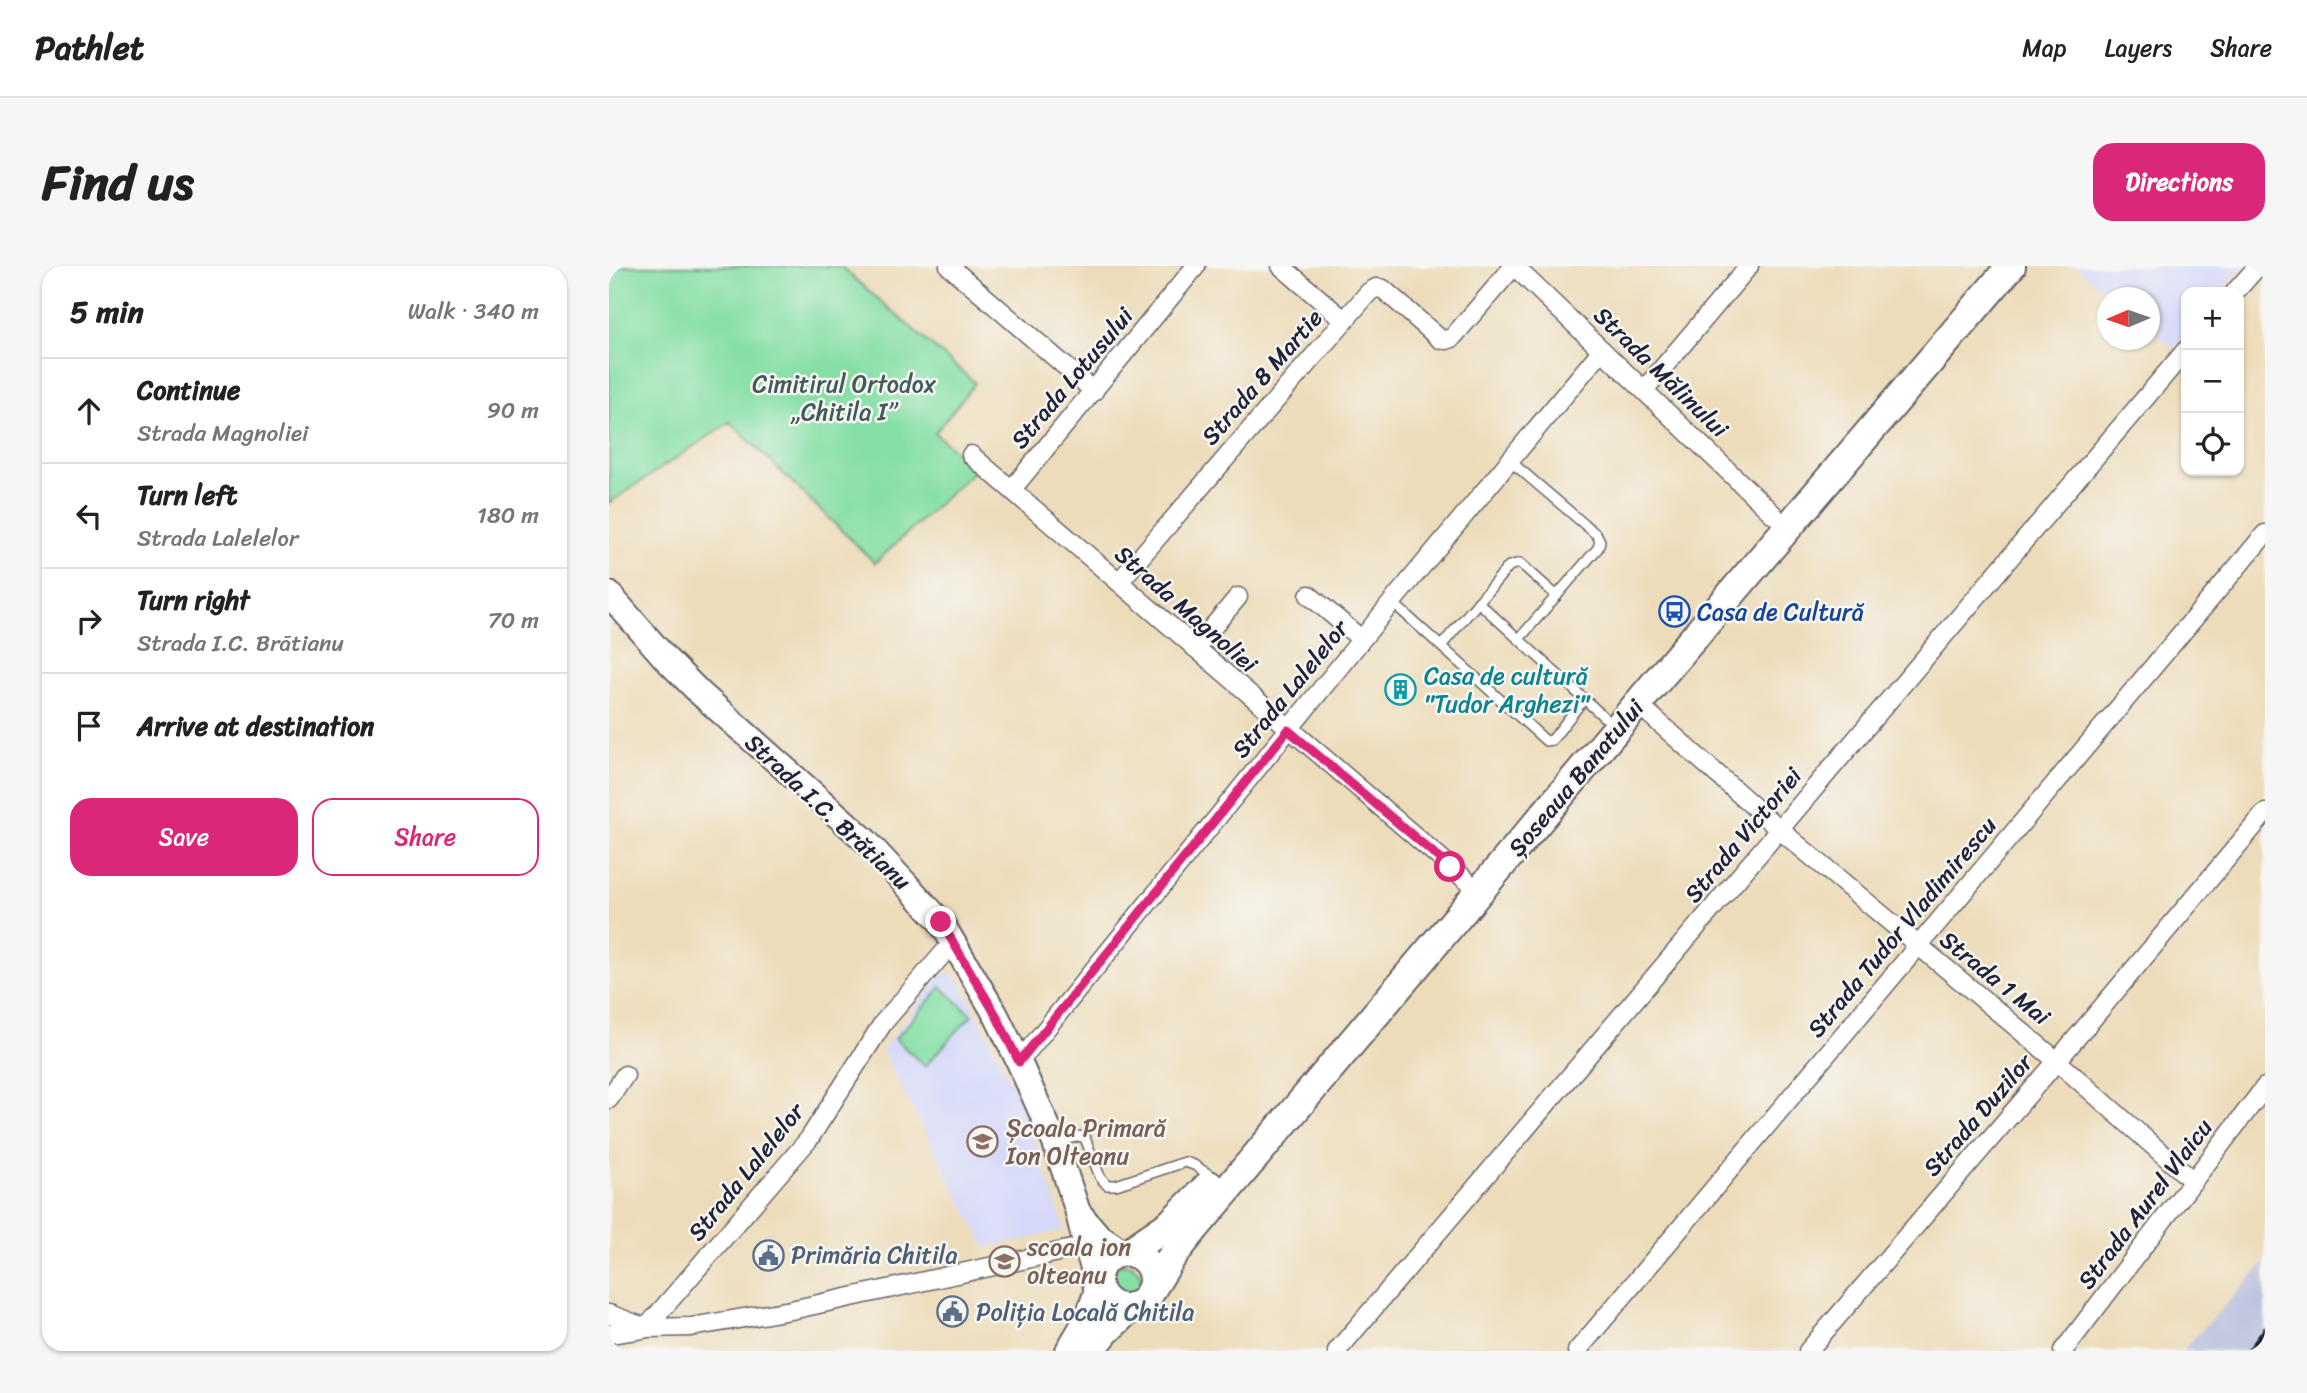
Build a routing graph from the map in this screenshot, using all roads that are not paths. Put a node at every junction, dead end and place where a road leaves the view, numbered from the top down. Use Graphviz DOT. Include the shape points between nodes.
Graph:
graph roads {
  1 [pos="949,266"];
  2 [pos="1281,266"];
  3 [pos="1514,266"];
  4 [pos="1749,266"];
  5 [pos="1986,266"];
  6 [pos="2011,266"];
  7 [pos="2257,266"];
  8 [pos="1188,269"];
  9 [pos="2239,287"];
  10 [pos="1344,320"];
  11 [pos="1602,349"];
  12 [pos="2181,356"];
  13 [pos="1644,390"];
  14 [pos="1094,391"];
  15 [pos="971,455"];
  16 [pos="1508,459"];
  17 [pos="1012,489"];
  18 [pos="1774,515"];
  19 [pos="2265,534"];
  20 [pos="1119,583"];
  21 [pos="609,594"];
  22 [pos="1309,595"];
  23 [pos="1557,596"];
  24 [pos="1238,597"];
  25 [pos="1392,602"];
  26 [pos="1478,602"];
  27 [pos="1361,639"];
  28 [pos="1519,639"];
  29 [pos="1441,646"];
  30 [pos="1195,649"];
  31 [pos="1638,704"];
  32 [pos="1594,708"];
  33 [pos="1288,730"];
  34 [pos="2265,813"];
  35 [pos="1780,830"];
  36 [pos="1466,880"];
  37 [pos="954,942"];
  38 [pos="1917,946"];
  39 [pos="2057,1061"];
  40 [pos="1019,1062"];
  41 [pos="625,1075"];
  42 [pos="2265,1087"];
  43 [pos="609,1099"];
  44 [pos="1055,1143"];
  45 [pos="1215,1178"];
  46 [pos="2193,1181"];
  47 [pos="1077,1209"];
  48 [pos="1086,1246"];
  49 [pos="1126,1252"];
  50 [pos="1098,1286"];
  51 [pos="1139,1301"];
  52 [pos="609,1314"];
  53 [pos="646,1328"];
  54 [pos="609,1334"];
  55 [pos="1087,1350"];
  56 [pos="1337,1351"];
  57 [pos="1577,1351"];
  58 [pos="1808,1351"];
  59 [pos="2063,1351"];
  1 -- 14 [label="street"];
  2 -- 10 [label="street"];
  3 -- 10 [label="street, Strada 8 Martie" via="1446,340 1380,288 1369,292"];
  3 -- 11 [label="street, Strada Mălinului"];
  4 -- 13 [label="street"];
  5 -- 18 [label="main road, Șoseaua Banatului"];
  6 -- 31 [label="main road, Șoseaua Banatului"];
  7 -- 9 [label="street"];
  8 -- 14 [label="street, Strada Lotusului"];
  10 -- 20 [label="street, Strada 8 Martie"];
  11 -- 13 [label="street, Strada Mălinului"];
  11 -- 16 [label="street, Strada Lalelelor"];
  12 -- 35 [label="street, Strada Victoriei"];
  13 -- 18 [label="street, Strada Mălinului"];
  14 -- 17 [label="street, Strada Lotusului"];
  15 -- 17 [label="street, Strada Magnoliei"];
  16 -- 23 [label="lane" via="1600,541"];
  16 -- 25 [label="street, Strada Lalelelor"];
  17 -- 20 [label="street, Strada Magnoliei"];
  18 -- 32 [label="main road, Șoseaua Banatului"];
  19 -- 38 [label="street, Strada Tudor Vladimirescu"];
  20 -- 30 [label="street, Strada Magnoliei"];
  21 -- 37 [label="main road, Strada I.C. Brătianu" via="701,694 866,841"];
  22 -- 27 [label="street"];
  23 -- 26 [label="lane" via="1520,563 1514,563"];
  23 -- 28 [label="lane"];
  24 -- 30 [label="street"];
  25 -- 27 [label="street, Strada Lalelelor"];
  25 -- 29 [label="lane"];
  26 -- 28 [label="lane"];
  26 -- 29 [label="lane"];
  27 -- 33 [label="street, Strada Lalelelor"];
  28 -- 32 [label="lane"];
  29 -- 32 [label="lane" via="1546,741"];
  30 -- 33 [label="street, Strada Magnoliei"];
  31 -- 35 [label="street, Strada 1 Mai"];
  31 -- 51 [label="main road, Șoseaua Banatului" via="1196,1227"];
  32 -- 36 [label="main road, Șoseaua Banatului"];
  33 -- 36 [label="street, Strada Magnoliei"];
  33 -- 40 [label="street, Strada Lalelelor"];
  34 -- 39 [label="street, Strada Duzilor"];
  35 -- 38 [label="street, Strada 1 Mai"];
  35 -- 56 [label="street, Strada Victoriei"];
  36 -- 45 [label="main road, Șoseaua Banatului"];
  37 -- 40 [label="main road, Strada I.C. Brătianu"];
  37 -- 53 [label="street, Strada Lalelelor" via="883,1023 809,1139"];
  38 -- 39 [label="street, Strada 1 Mai"];
  38 -- 57 [label="street, Strada Tudor Vladimirescu"];
  39 -- 46 [label="street, Strada 1 Mai"];
  39 -- 58 [label="street, Strada Duzilor"];
  40 -- 44 [label="main road, Strada I.C. Brătianu"];
  41 -- 43 [label="street"];
  42 -- 46 [label="street, Strada Aurel Vlaicu"];
  44 -- 45 [label="lane" via="1083,1137 1107,1185 1185,1162"];
  44 -- 47 [label="main road, Strada I.C. Brătianu"];
  45 -- 49 [label="main road, Șoseaua Banatului" via="1170,1224"];
  46 -- 59 [label="street, Strada Aurel Vlaicu"];
  47 -- 48 [label="main road, Strada I.C. Brătianu"];
  47 -- 49 [label="main road, Strada I.C. Brătianu" via="1091,1229"];
  48 -- 50 [label="main road, Strada I.C. Brătianu"];
  48 -- 53 [label="street" via="766,1315 691,1328"];
  49 -- 50 [label="main road" via="1107,1258 1098,1272"];
  49 -- 51 [label="main road" via="1138,1255 1153,1278"];
  50 -- 51 [label="main road" via="1112,1305"];
  50 -- 55 [label="main road, Șoseaua Banatului"];
  51 -- 55 [label="main road, Șoseaua Banatului"];
  52 -- 53 [label="street"];
  53 -- 54 [label="street"];
}
